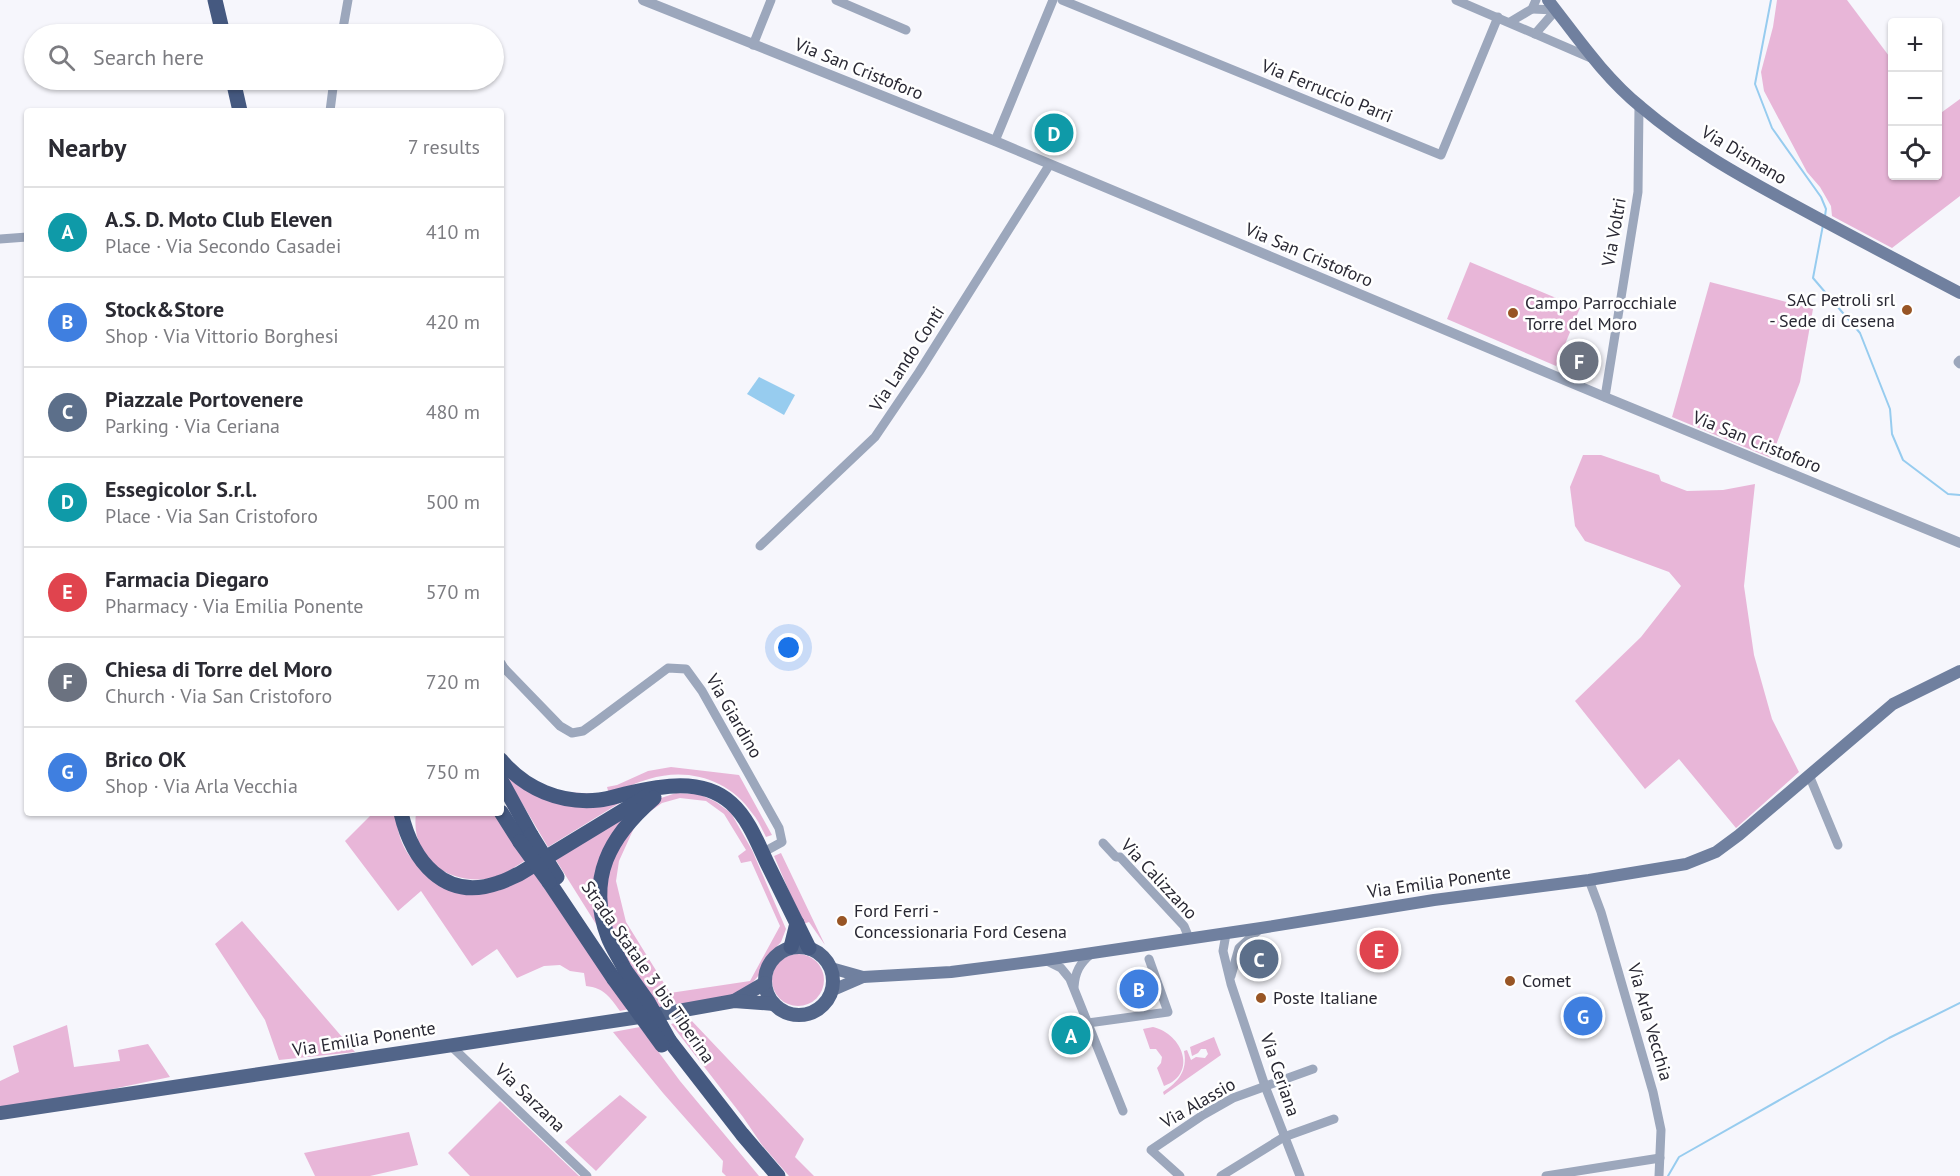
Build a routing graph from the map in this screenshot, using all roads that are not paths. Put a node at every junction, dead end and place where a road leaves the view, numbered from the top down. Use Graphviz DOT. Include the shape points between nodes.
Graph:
graph roads {
  1 [pos="206,0"];
  2 [pos="215,0"];
  3 [pos="348,0"];
  4 [pos="643,0"];
  5 [pos="771,0"];
  6 [pos="836,0"];
  7 [pos="1053,0"];
  8 [pos="1062,0"];
  9 [pos="1456,0"];
  10 [pos="1534,5"];
  11 [pos="1552,5"];
  12 [pos="1498,17"];
  13 [pos="1510,22"];
  14 [pos="212,24"];
  15 [pos="221,24"];
  16 [pos="344,24"];
  17 [pos="906,30"];
  18 [pos="1535,34"];
  19 [pos="753,45"];
  20 [pos="1593,59"];
  21 [pos="226,90"];
  22 [pos="235,90"];
  23 [pos="333,90"];
  24 [pos="1639,106"];
  25 [pos="230,108"];
  26 [pos="239,108"];
  27 [pos="330,108"];
  28 [pos="995,141"];
  29 [pos="1050,164"];
  30 [pos="24,237"];
  31 [pos="0,239"];
  32 [pos="1960,293"];
  33 [pos="1605,397"];
  34 [pos="1960,543"];
  35 [pos="760,546"];
  36 [pos="504,669"];
  37 [pos="1960,671"];
  38 [pos="504,763"];
  39 [pos="1809,775"];
  40 [pos="671,786"];
  41 [pos="504,787"];
  42 [pos="504,806"];
  43 [pos="504,815"];
  44 [pos="402,816"];
  45 [pos="411,816"];
  46 [pos="525,839"];
  47 [pos="409,841"];
  48 [pos="1103,843"];
  49 [pos="1838,845"];
  50 [pos="762,853"];
  51 [pos="1589,880"];
  52 [pos="797,923"];
  53 [pos="1261,928"];
  54 [pos="1227,934"];
  55 [pos="1207,936"];
  56 [pos="1190,938"];
  57 [pos="791,947"];
  58 [pos="809,948"];
  59 [pos="1223,951"];
  60 [pos="1237,952"];
  61 [pos="1091,954"];
  62 [pos="1068,957"];
  63 [pos="1149,959"];
  64 [pos="1045,960"];
  65 [pos="831,968"];
  66 [pos="620,974"];
  67 [pos="863,977"];
  68 [pos="1072,978"];
  69 [pos="765,983"];
  70 [pos="1231,984"];
  71 [pos="832,990"];
  72 [pos="734,1001"];
  73 [pos="774,1004"];
  74 [pos="1088,1023"];
  75 [pos="665,1042"];
  76 [pos="450,1044"];
  77 [pos="1313,1069"];
  78 [pos="1265,1086"];
  79 [pos="1123,1111"];
  80 [pos="0,1113"];
  81 [pos="1334,1119"];
  82 [pos="1284,1137"];
  83 [pos="1660,1158"];
  84 [pos="587,1176"];
  85 [pos="766,1176"];
  86 [pos="778,1176"];
  87 [pos="1180,1176"];
  88 [pos="1221,1176"];
  89 [pos="1300,1176"];
  90 [pos="1546,1176"];
  91 [pos="1659,1176"];
  1 -- 14 [label="highway"];
  2 -- 15 [label="highway"];
  3 -- 16 [label="street"];
  4 -- 19 [label="street, Via San Cristoforo"];
  5 -- 19 [label="street"];
  6 -- 17 [label="street"];
  7 -- 28 [label="street"];
  8 -- 12 [label="street, Via Ferruccio Parri" via="1441,155"];
  9 -- 12 [label="street"];
  10 -- 11 [label="street"];
  10 -- 13 [label="street"];
  11 -- 18 [label="street"];
  11 -- 20 [label="main road, Via Dismano"];
  12 -- 13 [label="street"];
  13 -- 18 [label="street"];
  18 -- 20 [label="street"];
  19 -- 28 [label="street, Via San Cristoforo"];
  20 -- 24 [label="main road, Via Dismano"];
  21 -- 25 [label="highway"];
  22 -- 26 [label="highway"];
  23 -- 27 [label="street"];
  24 -- 32 [label="main road, Via Dismano" via="1695,149 1830,226"];
  24 -- 33 [label="street, Via Voltri" via="1638,192"];
  28 -- 29 [label="street, Via San Cristoforo"];
  29 -- 33 [label="street, Via San Cristoforo"];
  29 -- 35 [label="street, Via Lando Conti" via="875,437"];
  30 -- 31 [label="street"];
  33 -- 34 [label="street, Via San Cristoforo"];
  36 -- 50 [label="street, Via Giardino" via="560,726 572,733 583,731 668,668 686,669 779,828 782,842"];
  37 -- 39 [label="main road, Via Emilia Ponente" via="1893,704"];
  38 -- 40 [label="highway" via="524,782 547,794 572,800 600,800"];
  39 -- 49 [label="street"];
  39 -- 51 [label="main road, Via Emilia Ponente" via="1716,852 1686,864"];
  40 -- 47 [label="highway" via="629,805 497,884 472,888 449,883 431,873"];
  40 -- 50 [label="highway" via="692,785 713,791 730,803 746,822"];
  40 -- 66 [label="highway" via="625,826 605,862 600,885 601,911"];
  41 -- 46 [label="highway, Strada Statale 3 bis Tiberina"];
  42 -- 46 [label="highway, Strada Statale 3 bis Tiberina"];
  43 -- 46 [label="highway"];
  44 -- 47 [label="highway"];
  45 -- 47 [label="highway"];
  46 -- 66 [label="highway, Strada Statale 3 bis Tiberina, bridge"];
  48 -- 56 [label="street, Via Calizzano" via="1116,857 1120,856 1184,926"];
  50 -- 52 [label="highway"];
  51 -- 53 [label="main road, Via Emilia Ponente"];
  51 -- 83 [label="street, Via Arla Vecchia" via="1653,1092 1661,1130"];
  52 -- 57 [label="highway"];
  52 -- 58 [label="highway"];
  53 -- 54 [label="main road, Via Emilia Ponente"];
  53 -- 60 [label="street"];
  54 -- 55 [label="main road, Via Emilia Ponente"];
  54 -- 59 [label="street, Via Ceriana"];
  54 -- 60 [label="street"];
  55 -- 56 [label="main road, Via Emilia Ponente"];
  55 -- 59 [label="street"];
  56 -- 61 [label="main road, Via Emilia Ponente"];
  57 -- 58 [label="main road"];
  57 -- 69 [label="main road" via="772,960"];
  58 -- 65 [label="main road" via="826,959"];
  59 -- 70 [label="street, Via Ceriana"];
  60 -- 70 [label="street, Via Ceriana"];
  61 -- 62 [label="main road, Via Emilia Ponente"];
  61 -- 68 [label="street"];
  62 -- 64 [label="main road, Via Emilia Ponente"];
  62 -- 68 [label="street"];
  63 -- 74 [label="street" via="1168,1012"];
  64 -- 67 [label="main road, Via Emilia Ponente" via="951,972"];
  64 -- 68 [label="street"];
  65 -- 67 [label="main road, Via Emilia Ponente"];
  65 -- 71 [label="main road"];
  66 -- 75 [label="highway, bridge" via="648,1002"];
  67 -- 71 [label="main road, Via Emilia Ponente"];
  68 -- 74 [label="street"];
  69 -- 72 [label="main road, Via Emilia Ponente"];
  69 -- 73 [label="main road"];
  70 -- 78 [label="street, Via Ceriana"];
  71 -- 73 [label="main road" via="820,1008 807,1014 790,1014"];
  72 -- 73 [label="main road, Via Emilia Ponente"];
  72 -- 76 [label="main road, Via Emilia Ponente"];
  74 -- 79 [label="street"];
  75 -- 85 [label="highway, Strada Statale 3 bis Tiberina" via="735,1140"];
  75 -- 86 [label="highway, Strada Statale 3 bis Tiberina"];
  76 -- 80 [label="main road, Via Emilia Ponente"];
  76 -- 84 [label="street, Via Sarzana"];
  77 -- 78 [label="street"];
  78 -- 82 [label="street, Via Ceriana"];
  78 -- 87 [label="street, Via Alassio" via="1213,1109 1151,1150"];
  81 -- 82 [label="street"];
  82 -- 88 [label="street"];
  82 -- 89 [label="street, Via Ceriana"];
  83 -- 90 [label="street"];
  83 -- 91 [label="street, Via Arla Vecchia"];
}
